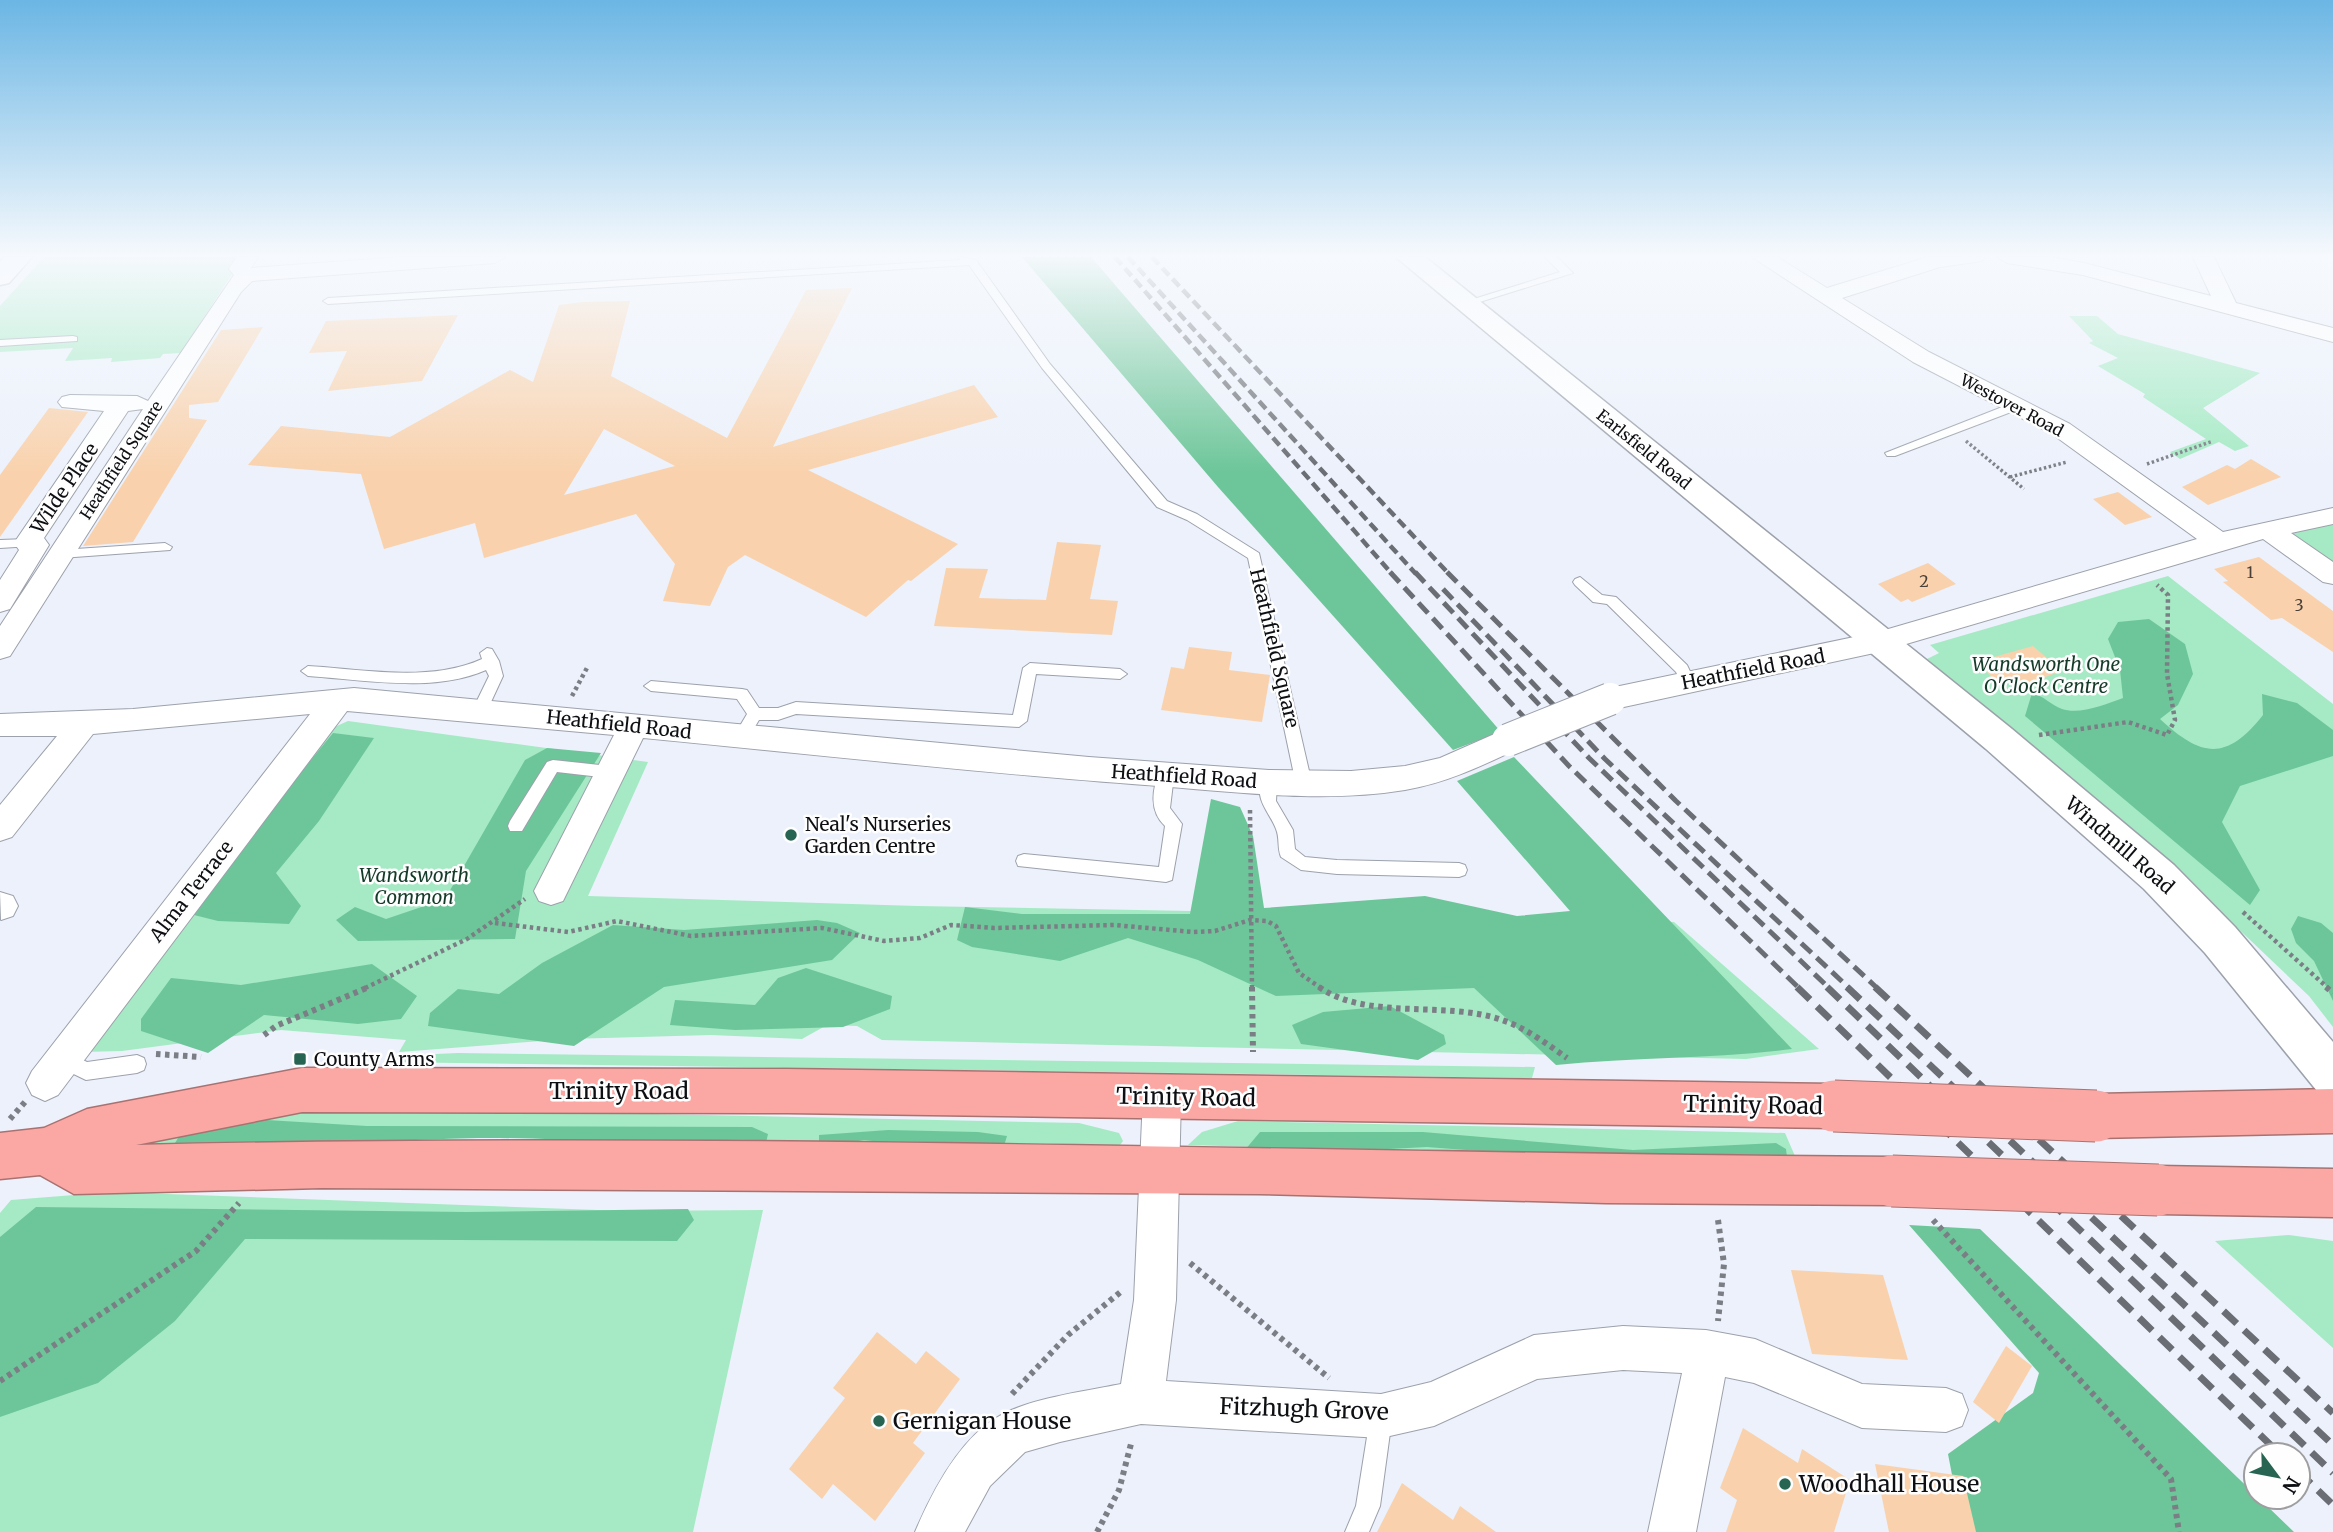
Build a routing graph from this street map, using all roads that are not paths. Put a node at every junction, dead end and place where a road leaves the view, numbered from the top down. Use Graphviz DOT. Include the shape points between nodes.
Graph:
graph roads {
  1 [pos="207,328"];
  2 [pos="1018,328"];
  3 [pos="1497,328"];
  4 [pos="1876,328"];
  5 [pos="2310,328"];
  6 [pos="2333,335"];
  7 [pos="73,339"];
  8 [pos="0,343"];
  9 [pos="70,402"];
  10 [pos="2015,406"];
  11 [pos="1891,453"];
  12 [pos="2333,517"];
  13 [pos="2267,529"];
  14 [pos="2218,542"];
  15 [pos="27,543"];
  16 [pos="0,544"];
  17 [pos="165,547"];
  18 [pos="61,554"];
  19 [pos="2333,575"];
  20 [pos="1580,582"];
  21 [pos="0,602"];
  22 [pos="1879,642"];
  23 [pos="0,649"];
  24 [pos="309,671"];
  25 [pos="1120,674"];
  26 [pos="1688,682"];
  27 [pos="651,686"];
  28 [pos="338,700"];
  29 [pos="480,711"];
  30 [pos="0,725"];
  31 [pos="83,725"];
  32 [pos="748,725"];
  33 [pos="634,726"];
  34 [pos="610,772"];
  35 [pos="1167,775"];
  36 [pos="1260,782"];
  37 [pos="1304,783"];
  38 [pos="516,825"];
  39 [pos="0,828"];
  40 [pos="1024,861"];
  41 [pos="1459,870"];
  42 [pos="551,891"];
  43 [pos="137,1064"];
  44 [pos="54,1071"];
  45 [pos="2333,1076"];
  46 [pos="1162,1097"];
  47 [pos="2333,1111"];
  48 [pos="47,1150"];
  49 [pos="0,1156"];
  50 [pos="1161,1171"];
  51 [pos="2333,1193"];
  52 [pos="1710,1353"];
  53 [pos="1141,1402"];
  54 [pos="1946,1410"];
  55 [pos="1362,1415"];
  56 [pos="939,1532"];
  57 [pos="1357,1532"];
  58 [pos="1672,1532"];
  1 -- 18 [label="street, Heathfield Square"];
  2 -- 37 [label="lane, Heathfield Square" via="1162,504 1254,556"];
  3 -- 22 [label="main road, Earlsfield Road"];
  4 -- 10 [label="street, Westover Road"];
  5 -- 6 [label="street"];
  7 -- 8 [label="lane"];
  9 -- 15 [label="street, Wilde Place" via="133,404"];
  10 -- 11 [label="lane"];
  10 -- 14 [label="street, Westover Road" via="2061,429"];
  12 -- 13 [label="street, Heathfield Road"];
  13 -- 14 [label="street, Heathfield Road"];
  13 -- 19 [label="street"];
  14 -- 22 [label="street, Heathfield Road"];
  15 -- 16 [label="lane"];
  15 -- 21 [label="street, Wilde Place" via="36,545"];
  17 -- 18 [label="lane"];
  18 -- 23 [label="street, Heathfield Square"];
  20 -- 26 [label="lane" via="1598,599 1611,600 1682,669"];
  22 -- 26 [label="street, Heathfield Road"];
  22 -- 45 [label="main road, Windmill Road" via="2159,877 2220,940"];
  24 -- 29 [label="lane" via="430,678 463,674 489,657 496,676"];
  25 -- 32 [label="lane" via="1030,668 1019,721 796,708"];
  26 -- 37 [label="street, Heathfield Road, bridge" via="1610,699 1447,768 1405,778"];
  27 -- 32 [label="lane" via="741,694"];
  28 -- 29 [label="street, Heathfield Road"];
  28 -- 31 [label="street, Heathfield Road"];
  28 -- 44 [label="street, Alma Terrace"];
  29 -- 33 [label="street, Heathfield Road"];
  30 -- 31 [label="street, Heathfield Road"];
  31 -- 39 [label="street"];
  32 -- 33 [label="street, Heathfield Road"];
  32 -- 35 [label="street, Heathfield Road"];
  33 -- 34 [label="street"];
  34 -- 38 [label="lane" via="553,766"];
  34 -- 42 [label="street"];
  35 -- 36 [label="street, Heathfield Road"];
  35 -- 40 [label="lane" via="1159,809 1174,824 1166,874"];
  36 -- 37 [label="street, Heathfield Road"];
  36 -- 41 [label="lane" via="1285,830 1286,852 1301,863"];
  43 -- 44 [label="lane"];
  46 -- 47 [label="highway, Trinity Road, bridge" via="1834,1107 2096,1116"];
  46 -- 48 [label="highway, Trinity Road" via="302,1090 87,1132"];
  46 -- 50 [label="street"];
  48 -- 49 [label="highway, Trinity Road"];
  48 -- 50 [label="highway" via="74,1170 284,1164"];
  50 -- 51 [label="highway, bridge" via="1892,1181"];
  50 -- 53 [label="street" via="1150,1353"];
  52 -- 54 [label="street, Fitzhugh Grove" via="1755,1361 1862,1406"];
  52 -- 55 [label="street, Fitzhugh Grove" via="1623,1348 1534,1357 1434,1404"];
  52 -- 58 [label="street"];
  53 -- 55 [label="street, Fitzhugh Grove"];
  53 -- 56 [label="street, Fitzhugh Grove" via="1011,1434 974,1470"];
  55 -- 57 [label="lane" via="1368,1506"];
}
